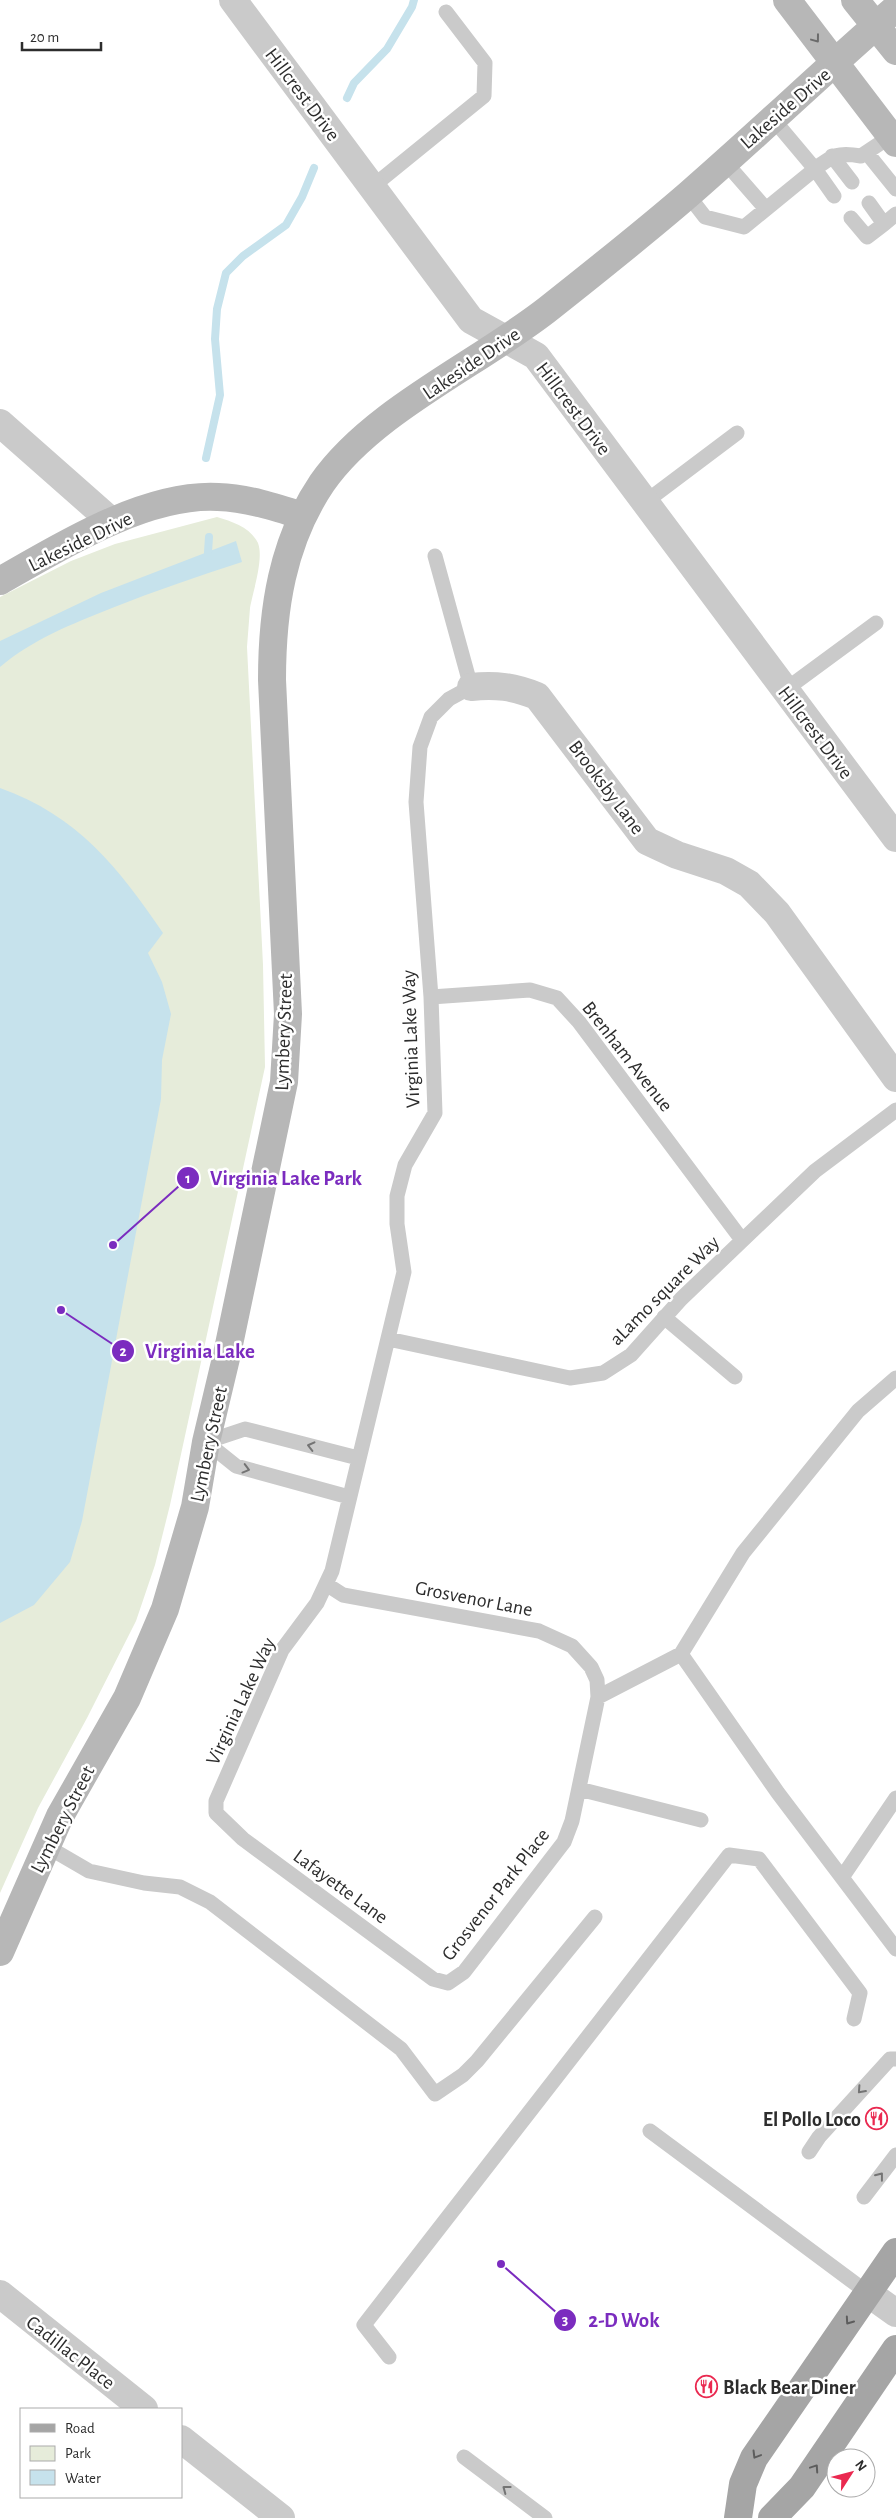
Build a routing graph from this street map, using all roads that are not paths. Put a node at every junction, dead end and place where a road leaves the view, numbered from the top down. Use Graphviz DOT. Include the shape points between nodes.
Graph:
graph roads {
  1 [pos="233,0"];
  2 [pos="787,0"];
  3 [pos="856,0"];
  4 [pos="896,8"];
  5 [pos="446,12"];
  6 [pos="876,26"];
  7 [pos="896,52"];
  8 [pos="835,64"];
  9 [pos="773,119"];
  10 [pos="893,140"];
  11 [pos="867,153"];
  12 [pos="832,156"];
  13 [pos="725,162"];
  14 [pos="815,169"];
  15 [pos="852,182"];
  16 [pos="372,187"];
  17 [pos="896,189"];
  18 [pos="688,195"];
  19 [pos="834,196"];
  20 [pos="869,204"];
  21 [pos="766,209"];
  22 [pos="851,218"];
  23 [pos="890,219"];
  24 [pos="507,340"];
  25 [pos="0,422"];
  26 [pos="736,433"];
  27 [pos="644,503"];
  28 [pos="303,516"];
  29 [pos="111,521"];
  30 [pos="435,556"];
  31 [pos="0,581"];
  32 [pos="876,623"];
  33 [pos="471,687"];
  34 [pos="784,690"];
  35 [pos="896,838"];
  36 [pos="431,997"];
  37 [pos="896,1078"];
  38 [pos="896,1110"];
  39 [pos="742,1240"];
  40 [pos="664,1317"];
  41 [pos="388,1339"];
  42 [pos="735,1377"];
  43 [pos="896,1378"];
  44 [pos="206,1442"];
  45 [pos="358,1458"];
  46 [pos="349,1497"];
  47 [pos="326,1584"];
  48 [pos="680,1654"];
  49 [pos="597,1680"];
  50 [pos="598,1696"];
  51 [pos="579,1789"];
  52 [pos="896,1798"];
  53 [pos="216,1814"];
  54 [pos="701,1820"];
  55 [pos="46,1846"];
  56 [pos="844,1876"];
  57 [pos="595,1917"];
  58 [pos="896,1949"];
  59 [pos="0,1952"];
  60 [pos="448,1983"];
  61 [pos="854,2019"];
  62 [pos="896,2059"];
  63 [pos="650,2131"];
  64 [pos="809,2152"];
  65 [pos="896,2155"];
  66 [pos="864,2197"];
  67 [pos="896,2252"];
  68 [pos="868,2293"];
  69 [pos="0,2294"];
  70 [pos="896,2313"];
  71 [pos="896,2349"];
  72 [pos="389,2357"];
  73 [pos="143,2408"];
  74 [pos="182,2440"];
  75 [pos="464,2456"];
  76 [pos="281,2518"];
  77 [pos="545,2518"];
  78 [pos="738,2518"];
  79 [pos="772,2518"];
  1 -- 16 [label="street, Hillcrest Drive"];
  2 -- 8 [label="street, one-way"];
  3 -- 6 [label="street"];
  4 -- 6 [label="street, Lakeside Drive"];
  5 -- 16 [label="lane" via="485,63 484,96"];
  6 -- 7 [label="street"];
  6 -- 8 [label="street, Lakeside Drive"];
  8 -- 9 [label="street, Lakeside Drive"];
  8 -- 10 [label="street"];
  9 -- 13 [label="street, Lakeside Drive"];
  9 -- 14 [label="lane"];
  10 -- 11 [label="lane"];
  11 -- 12 [label="lane"];
  11 -- 17 [label="lane"];
  12 -- 14 [label="lane"];
  12 -- 15 [label="lane"];
  13 -- 18 [label="street, Lakeside Drive"];
  13 -- 21 [label="lane"];
  14 -- 19 [label="lane"];
  14 -- 21 [label="lane"];
  16 -- 24 [label="street, Hillcrest Drive" via="471,320"];
  18 -- 21 [label="lane" via="705,217 744,227"];
  18 -- 24 [label="street, Lakeside Drive"];
  20 -- 23 [label="lane"];
  22 -- 23 [label="lane" via="867,237"];
  24 -- 27 [label="street, Hillcrest Drive" via="536,356"];
  24 -- 28 [label="street, Lakeside Drive" via="392,415 358,442 322,484"];
  25 -- 29 [label="street"];
  26 -- 27 [label="lane"];
  27 -- 34 [label="street, Hillcrest Drive"];
  28 -- 29 [label="street, Lakeside Drive" via="245,499 216,497 189,499"];
  28 -- 44 [label="street, Lymbery Street" via="287,553 272,637 288,1004 284,1082 228,1354"];
  29 -- 31 [label="street, Lakeside Drive"];
  30 -- 33 [label="lane"];
  32 -- 34 [label="lane"];
  33 -- 36 [label="lane, Virginia Lake Way" via="449,699 431,717 420,747 416,802"];
  33 -- 37 [label="street, Brooksby Lane" via="494,684 537,696 647,840 677,855 726,871 749,884 777,913"];
  34 -- 35 [label="street, Hillcrest Drive"];
  36 -- 39 [label="lane, Brenham Avenue" via="530,990 557,998 579,1022"];
  36 -- 41 [label="lane, Virginia Lake Way" via="435,1113 405,1165 397,1196 396,1224 404,1272"];
  38 -- 39 [label="lane, aLamo square Way" via="816,1171"];
  39 -- 40 [label="lane, aLamo square Way"];
  40 -- 41 [label="lane, aLamo square Way" via="631,1355 603,1373 570,1378"];
  40 -- 42 [label="lane"];
  41 -- 45 [label="lane, Virginia Lake Way"];
  43 -- 48 [label="lane" via="858,1411 743,1553"];
  45 -- 44 [label="lane, one-way" via="245,1429"];
  44 -- 46 [label="lane, one-way" via="236,1466"];
  44 -- 55 [label="street, Lymbery Street" via="195,1507 165,1609 127,1698 80,1778"];
  45 -- 46 [label="lane, Virginia Lake Way"];
  46 -- 47 [label="lane, Virginia Lake Way"];
  47 -- 49 [label="lane, Grosvenor Lane" via="343,1595 539,1631 572,1646 591,1666"];
  47 -- 53 [label="lane, Virginia Lake Way" via="317,1603 282,1650 216,1801"];
  48 -- 50 [label="lane"];
  48 -- 56 [label="lane" via="778,1793"];
  49 -- 50 [label="lane, Grosvenor Park Place"];
  50 -- 51 [label="lane, Grosvenor Park Place"];
  51 -- 54 [label="lane"];
  51 -- 60 [label="lane, Grosvenor Park Place" via="564,1842 464,1972"];
  52 -- 56 [label="lane"];
  53 -- 60 [label="lane, Lafayette Lane" via="243,1839 433,1979"];
  55 -- 57 [label="lane" via="89,1871 180,1887 210,1902 401,2049 435,2094 463,2075 476,2061"];
  55 -- 59 [label="street, Lymbery Street"];
  56 -- 58 [label="lane"];
  61 -- 72 [label="lane" via="860,1993 759,1859 729,1855 364,2325"];
  62 -- 64 [label="lane, one-way" via="890,2059"];
  63 -- 68 [label="lane"];
  66 -- 65 [label="lane, one-way"];
  67 -- 68 [label="main road"];
  68 -- 70 [label="street"];
  68 -- 78 [label="main road, one-way" via="754,2458 743,2484"];
  69 -- 73 [label="street, Cadillac Place"];
  79 -- 71 [label="main road, one-way" via="802,2487"];
  74 -- 76 [label="street"];
  77 -- 75 [label="lane, one-way"];
}
